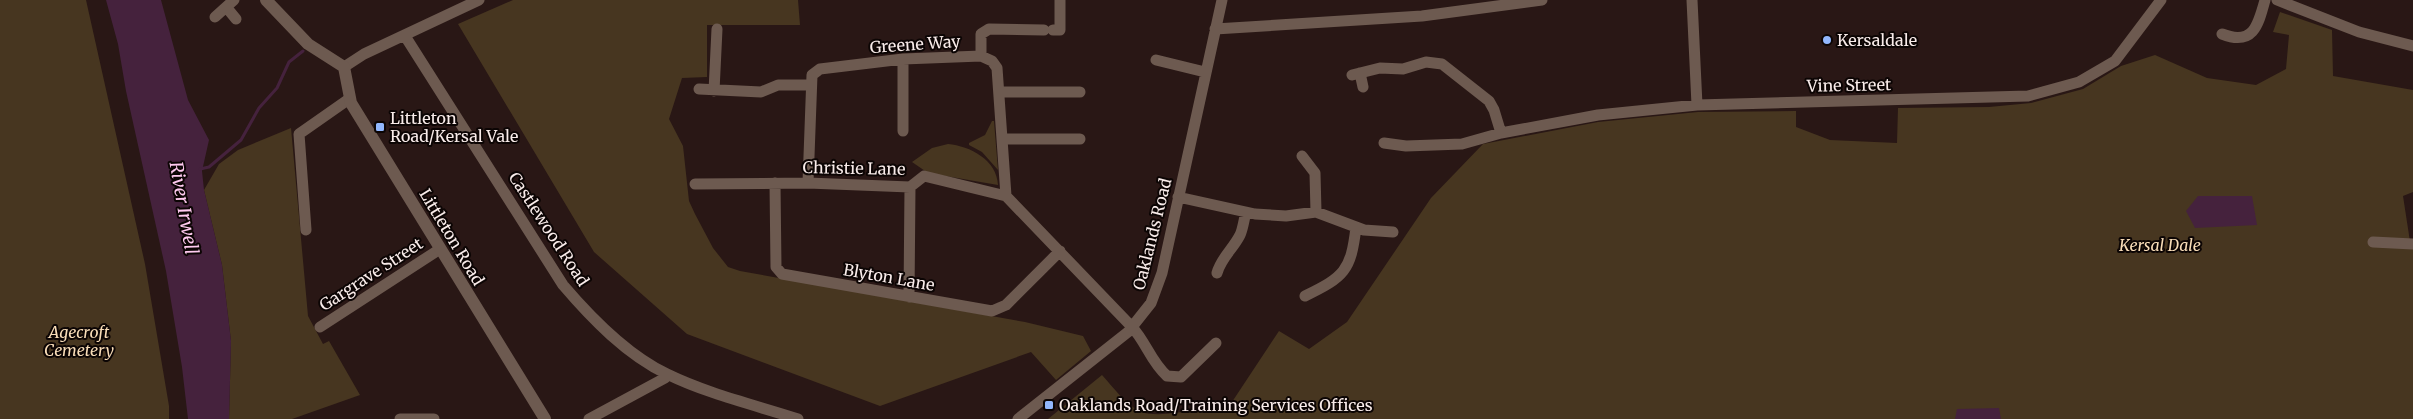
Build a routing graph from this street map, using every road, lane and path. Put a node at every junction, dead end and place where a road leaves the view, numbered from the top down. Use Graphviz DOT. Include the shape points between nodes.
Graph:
graph roads {
  1 [pos="266,0"];
  2 [pos="479,0"];
  3 [pos="1060,0"];
  4 [pos="1222,0"];
  5 [pos="1542,0"];
  6 [pos="1692,0"];
  7 [pos="2161,0"];
  8 [pos="2265,0"];
  9 [pos="2277,0"];
  10 [pos="230,4"];
  11 [pos="215,17"];
  12 [pos="236,19"];
  13 [pos="717,29"];
  14 [pos="1216,29"];
  15 [pos="2222,34"];
  16 [pos="405,36"];
  17 [pos="2413,46"];
  18 [pos="981,56"];
  19 [pos="902,59"];
  20 [pos="1156,60"];
  21 [pos="344,67"];
  22 [pos="1205,72"];
  23 [pos="811,85"];
  24 [pos="1363,87"];
  25 [pos="699,89"];
  26 [pos="714,91"];
  27 [pos="999,92"];
  28 [pos="1080,92"];
  29 [pos="349,99"];
  30 [pos="1697,105"];
  31 [pos="901,131"];
  32 [pos="1501,133"];
  33 [pos="1002,139"];
  34 [pos="1080,139"];
  35 [pos="1391,148"];
  36 [pos="1302,156"];
  37 [pos="775,183"];
  38 [pos="808,183"];
  39 [pos="695,184"];
  40 [pos="910,187"];
  41 [pos="1006,196"];
  42 [pos="1178,197"];
  43 [pos="1246,212"];
  44 [pos="1316,212"];
  45 [pos="1356,227"];
  46 [pos="306,230"];
  47 [pos="1393,232"];
  48 [pos="2373,242"];
  49 [pos="2413,244"];
  50 [pos="440,249"];
  51 [pos="1060,252"];
  52 [pos="1217,273"];
  53 [pos="1305,296"];
  54 [pos="909,297"];
  55 [pos="320,327"];
  56 [pos="1132,327"];
  57 [pos="1216,343"];
  58 [pos="1203,355"];
  59 [pos="1212,364"];
  60 [pos="667,374"];
  61 [pos="769,414"];
  62 [pos="400,419"];
  63 [pos="434,419"];
  64 [pos="545,419"];
  65 [pos="589,419"];
  66 [pos="798,419"];
  67 [pos="1018,419"];
  1 -- 21 [label="street" via="308,44"];
  2 -- 16 [label="street"];
  3 -- 18 [label="street" via="1052,30 989,29 982,34"];
  4 -- 14 [label="street, Oaklands Road"];
  5 -- 14 [label="street" via="1422,16"];
  6 -- 30 [label="street"];
  7 -- 30 [label="street, Vine Street" via="2115,61 2079,82 2028,96"];
  8 -- 15 [label="street" via="2251,34 2236,39"];
  9 -- 17 [label="street" via="2359,32"];
  10 -- 11 [label="street"];
  10 -- 12 [label="street"];
  13 -- 26 [label="street"];
  14 -- 22 [label="street, Oaklands Road"];
  16 -- 21 [label="street" via="364,54"];
  16 -- 60 [label="street, Castlewood Road" via="563,285 610,334"];
  18 -- 19 [label="street, Greene Way"];
  18 -- 27 [label="street, Greene Way" via="995,64"];
  19 -- 23 [label="street, Greene Way" via="820,69 812,75"];
  19 -- 31 [label="street"];
  20 -- 22 [label="street"];
  21 -- 29 [label="street, Littleton Road"];
  22 -- 42 [label="street, Oaklands Road"];
  23 -- 26 [label="street" via="778,85 761,92"];
  23 -- 38 [label="street"];
  24 -- 32 [label="street" via="1356,74 1380,68 1403,69 1426,62 1442,64 1489,101"];
  25 -- 26 [label="street"];
  27 -- 28 [label="street"];
  27 -- 33 [label="street, Greene Way"];
  29 -- 46 [label="street" via="298,134"];
  29 -- 50 [label="street, Littleton Road"];
  30 -- 32 [label="street, Vine Street" via="1598,115"];
  32 -- 35 [label="street, Vine Street" via="1462,144"];
  33 -- 34 [label="street"];
  33 -- 41 [label="street, Greene Way"];
  36 -- 44 [label="street" via="1315,173"];
  37 -- 38 [label="street, Christie Lane"];
  37 -- 39 [label="street, Christie Lane"];
  37 -- 54 [label="street, Blyton Lane" via="776,267 782,274"];
  38 -- 40 [label="street, Christie Lane"];
  40 -- 41 [label="street, Christie Lane" via="924,176"];
  40 -- 54 [label="street"];
  41 -- 51 [label="street"];
  42 -- 43 [label="street"];
  42 -- 56 [label="street, Oaklands Road" via="1158,289 1143,316"];
  43 -- 44 [label="street" via="1286,216"];
  43 -- 52 [label="street" via="1241,234 1220,261"];
  44 -- 45 [label="street"];
  45 -- 47 [label="street"];
  45 -- 53 [label="street" via="1353,252 1346,269 1333,282"];
  48 -- 49 [label="street"];
  50 -- 55 [label="street, Gargrave Street"];
  50 -- 64 [label="street, Littleton Road"];
  51 -- 54 [label="street, Blyton Lane" via="1006,305 992,310"];
  51 -- 56 [label="street"];
  56 -- 58 [label="street" via="1142,338 1151,358 1167,376 1181,377"];
  56 -- 67 [label="street, Oaklands Road"];
  57 -- 58 [label="street"];
  58 -- 59 [label="street"];
  60 -- 61 [label="street, Castlewood Road"];
  60 -- 65 [label="street"];
  61 -- 66 [label="street, Castlewood Road"];
  62 -- 63 [label="street"];
}
